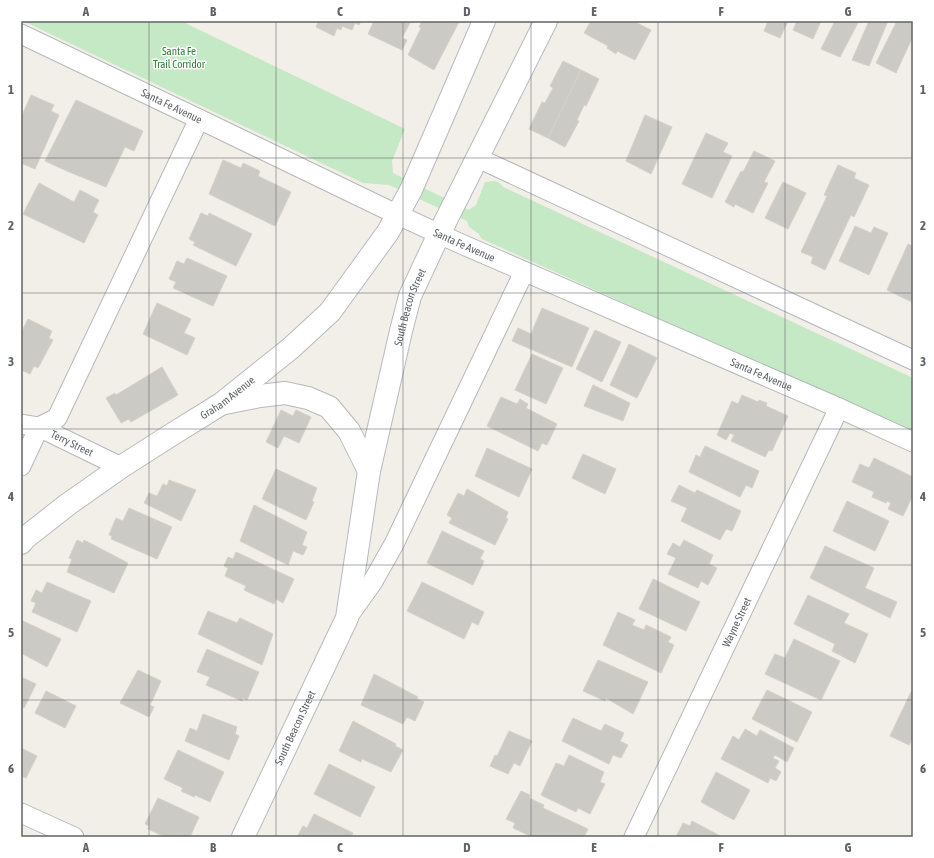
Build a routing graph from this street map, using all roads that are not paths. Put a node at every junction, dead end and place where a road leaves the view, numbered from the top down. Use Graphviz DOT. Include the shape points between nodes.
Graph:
graph roads {
  1 [pos="484,21"];
  2 [pos="546,21"];
  3 [pos="21,34"];
  4 [pos="200,119"];
  5 [pos="478,158"];
  6 [pos="398,215"];
  7 [pos="439,234"];
  8 [pos="524,272"];
  9 [pos="913,360"];
  10 [pos="221,404"];
  11 [pos="839,408"];
  12 [pos="30,426"];
  13 [pos="913,442"];
  14 [pos="21,466"];
  15 [pos="121,467"];
  16 [pos="369,470"];
  17 [pos="21,543"];
  18 [pos="347,618"];
  19 [pos="21,813"];
  20 [pos="74,837"];
  21 [pos="243,837"];
  22 [pos="634,837"];
  1 -- 6 [label="street"];
  2 -- 5 [label="street, South Beacon Street"];
  3 -- 4 [label="street, Santa Fe Avenue"];
  4 -- 6 [label="street, Santa Fe Avenue"];
  4 -- 12 [label="street" via="57,418"];
  5 -- 7 [label="street, South Beacon Street"];
  5 -- 9 [label="street"];
  6 -- 7 [label="street, Santa Fe Avenue"];
  6 -- 10 [label="street, Graham Avenue" via="330,312 273,363"];
  7 -- 8 [label="street, Santa Fe Avenue"];
  7 -- 16 [label="street, South Beacon Street" via="410,296"];
  8 -- 11 [label="street, Santa Fe Avenue"];
  8 -- 18 [label="street, South Beacon Street" via="394,544 372,583"];
  10 -- 15 [label="street, Graham Avenue"];
  10 -- 16 [label="street" via="285,393 308,398 330,407 349,431"];
  11 -- 13 [label="street, Santa Fe Avenue"];
  11 -- 22 [label="street, Wayne Street"];
  12 -- 14 [label="street"];
  12 -- 15 [label="street, Terry Street"];
  15 -- 17 [label="street, Graham Avenue" via="67,505"];
  16 -- 18 [label="street, South Beacon Street"];
  18 -- 21 [label="street, South Beacon Street"];
  19 -- 20 [label="street"];
}
